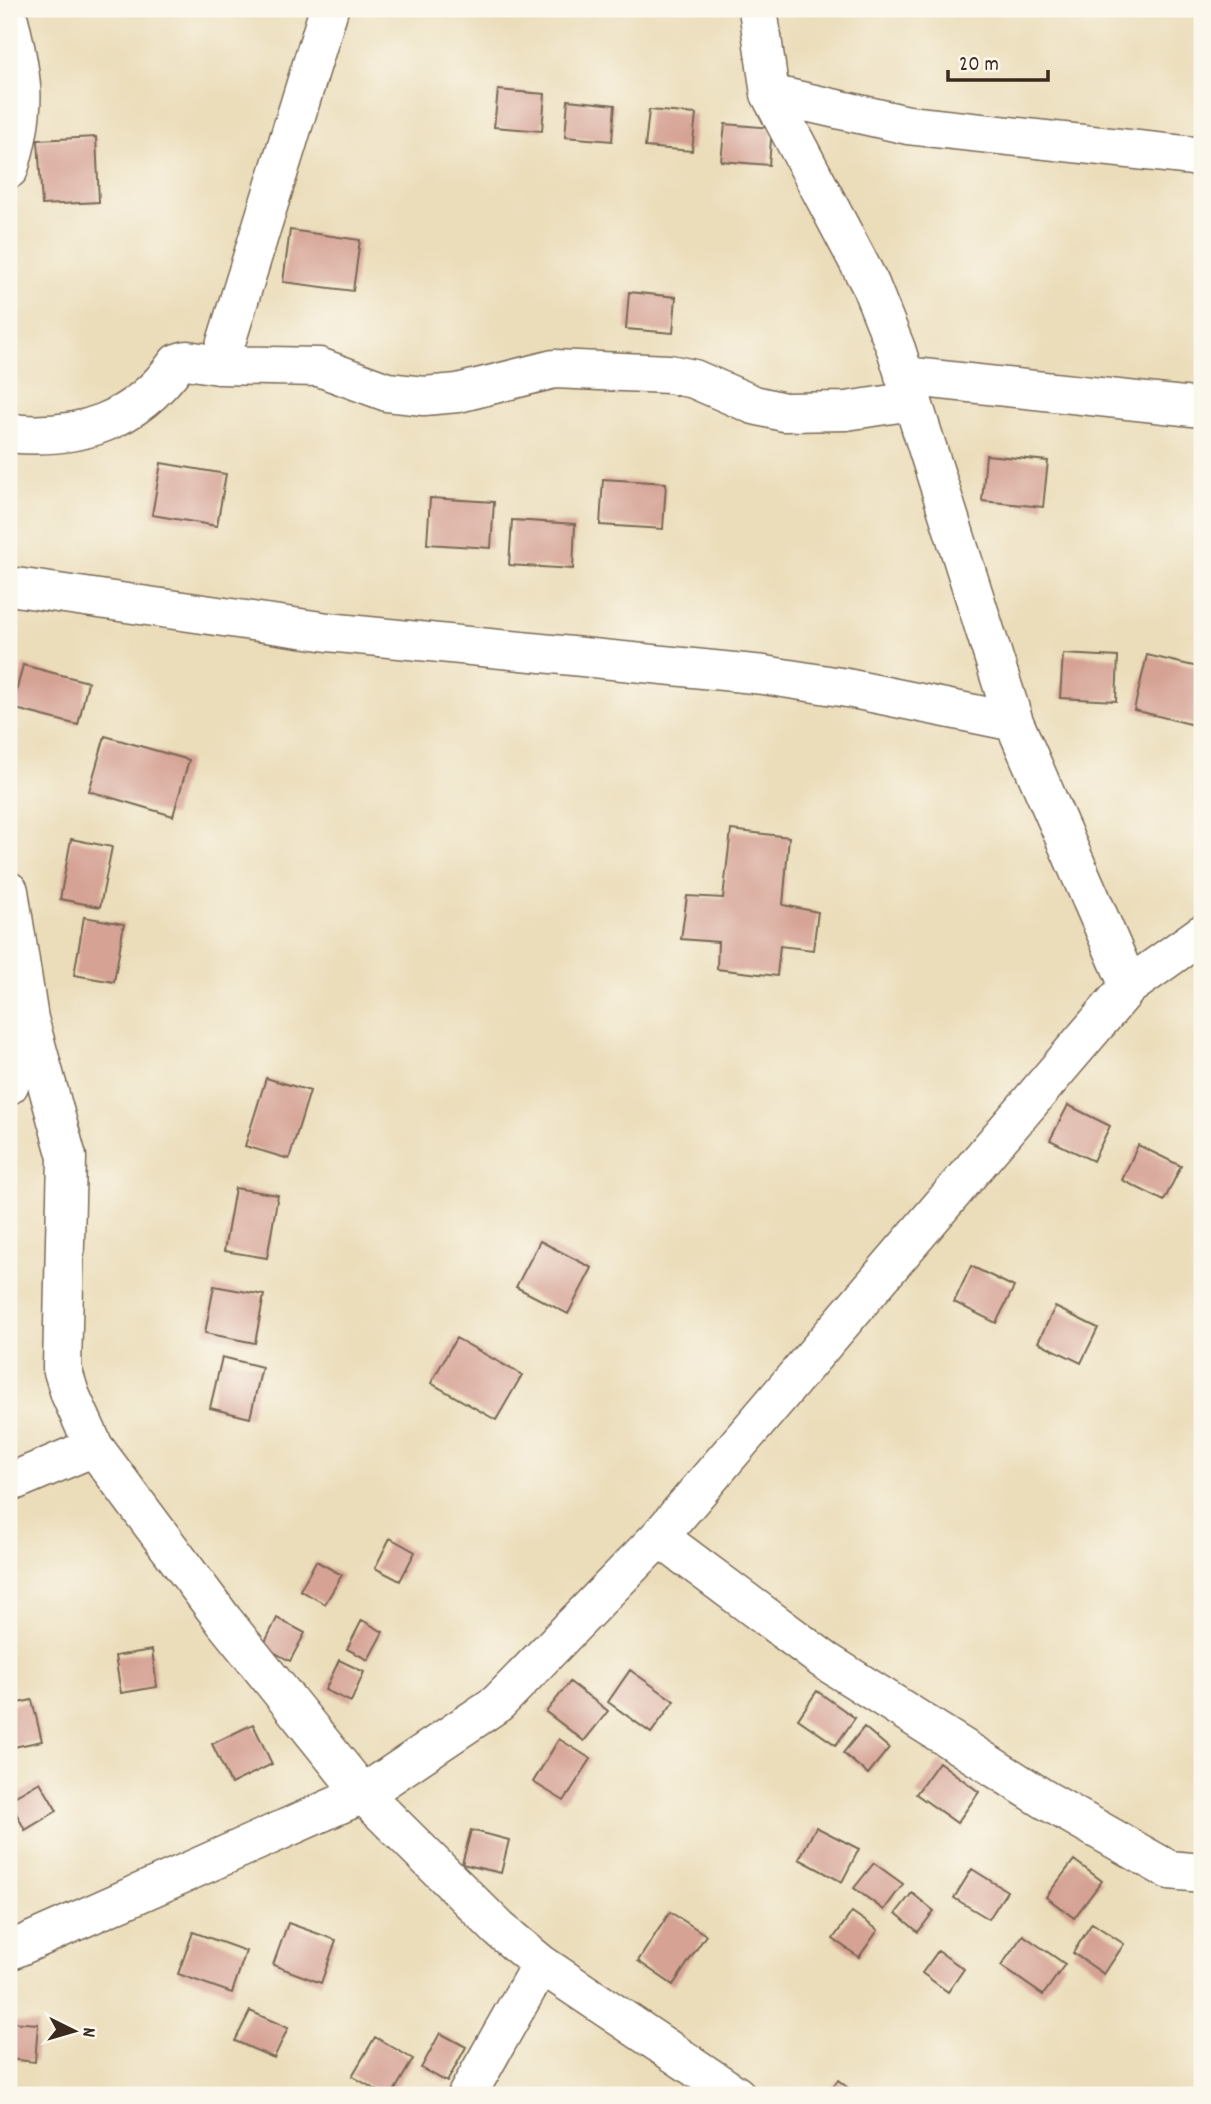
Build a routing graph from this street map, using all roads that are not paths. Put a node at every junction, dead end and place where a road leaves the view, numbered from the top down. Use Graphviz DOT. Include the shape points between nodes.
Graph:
graph roads {
  1 [pos="329,9"];
  2 [pos="758,9"];
  3 [pos="9,20"];
  4 [pos="770,94"];
  5 [pos="1202,157"];
  6 [pos="9,169"];
  7 [pos="219,365"];
  8 [pos="908,388"];
  9 [pos="1202,408"];
  10 [pos="9,433"];
  11 [pos="9,586"];
  12 [pos="1014,722"];
  13 [pos="9,891"];
  14 [pos="1202,934"];
  15 [pos="1129,986"];
  16 [pos="33,1034"];
  17 [pos="9,1085"];
  18 [pos="94,1447"];
  19 [pos="9,1483"];
  20 [pos="659,1537"];
  21 [pos="363,1794"];
  22 [pos="1202,1873"];
  23 [pos="9,1951"];
  24 [pos="541,1964"];
  25 [pos="467,2095"];
  26 [pos="736,2095"];
  1 -- 7 [label="street"];
  2 -- 4 [label="street"];
  3 -- 6 [label="street" via="22,73 23,107"];
  4 -- 5 [label="street" via="908,125"];
  4 -- 8 [label="street" via="870,284"];
  7 -- 8 [label="street" via="319,368 387,392 424,396 458,393 554,369 669,374 784,412 846,411"];
  7 -- 10 [label="street" via="177,363 134,409 87,430 44,436"];
  8 -- 9 [label="street"];
  8 -- 12 [label="street"];
  11 -- 12 [label="street" via="328,632 764,675"];
  12 -- 15 [label="street"];
  13 -- 16 [label="street"];
  14 -- 15 [label="street"];
  15 -- 20 [label="street"];
  16 -- 17 [label="street"];
  16 -- 18 [label="street" via="67,1157 62,1368"];
  18 -- 19 [label="street"];
  18 -- 21 [label="street" via="224,1621"];
  20 -- 21 [label="street" via="498,1703"];
  20 -- 22 [label="street" via="824,1660 1044,1799 1169,1870"];
  21 -- 23 [label="street"];
  21 -- 24 [label="street" via="499,1929"];
  24 -- 25 [label="street"];
  24 -- 26 [label="street"];
}
